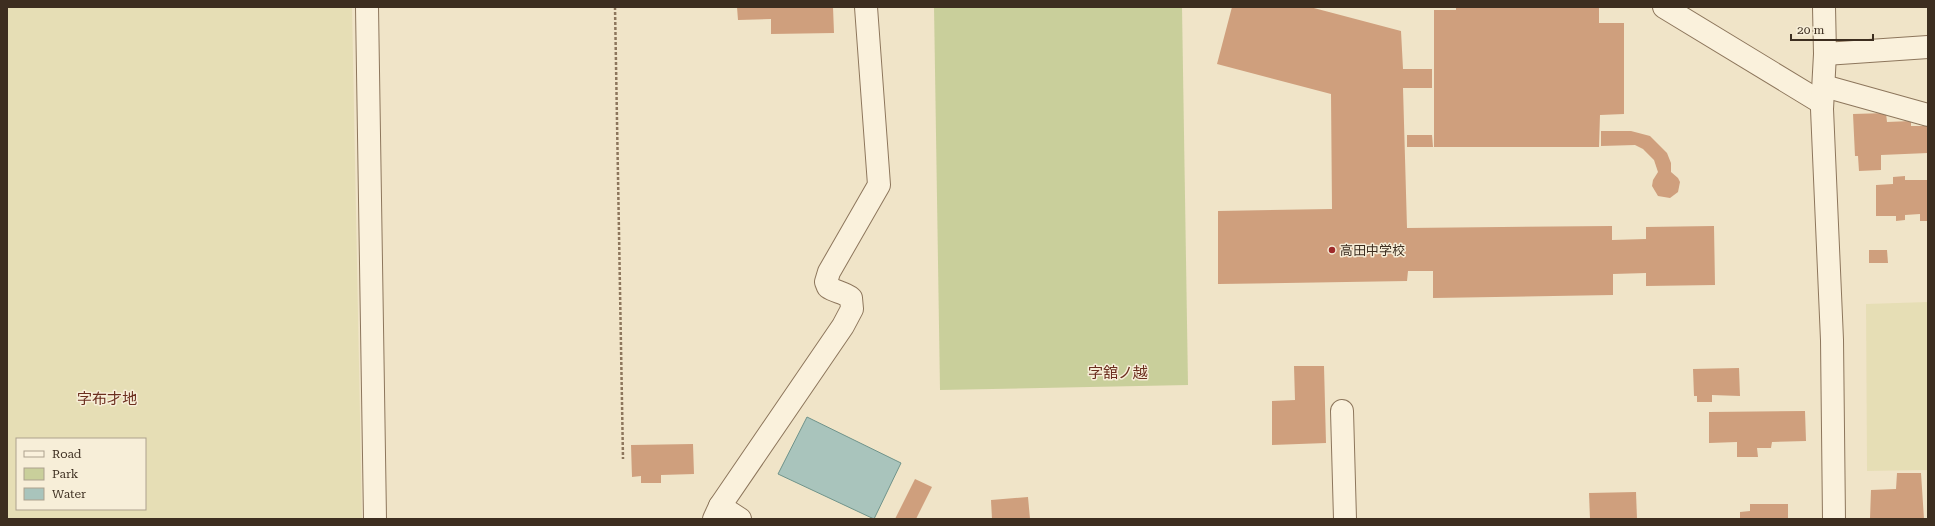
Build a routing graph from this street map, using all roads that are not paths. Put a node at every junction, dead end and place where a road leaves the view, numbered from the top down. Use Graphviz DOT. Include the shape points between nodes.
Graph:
graph roads {
  1 [pos="367,7"];
  2 [pos="866,7"];
  3 [pos="1664,7"];
  4 [pos="1824,7"];
  5 [pos="1928,47"];
  6 [pos="1825,54"];
  7 [pos="1823,95"];
  8 [pos="1928,115"];
  9 [pos="1342,411"];
  10 [pos="717,513"];
  11 [pos="375,519"];
  12 [pos="740,519"];
  13 [pos="1345,519"];
  14 [pos="1834,519"];
  1 -- 11 [label="street"];
  2 -- 10 [label="street" via="879,185 829,272 826,282 828,287 851,298 852,309"];
  3 -- 7 [label="street"];
  4 -- 6 [label="street"];
  5 -- 6 [label="street"];
  6 -- 7 [label="street"];
  7 -- 8 [label="street"];
  7 -- 14 [label="street" via="1832,340"];
  9 -- 13 [label="street"];
  10 -- 12 [label="street"];
}
